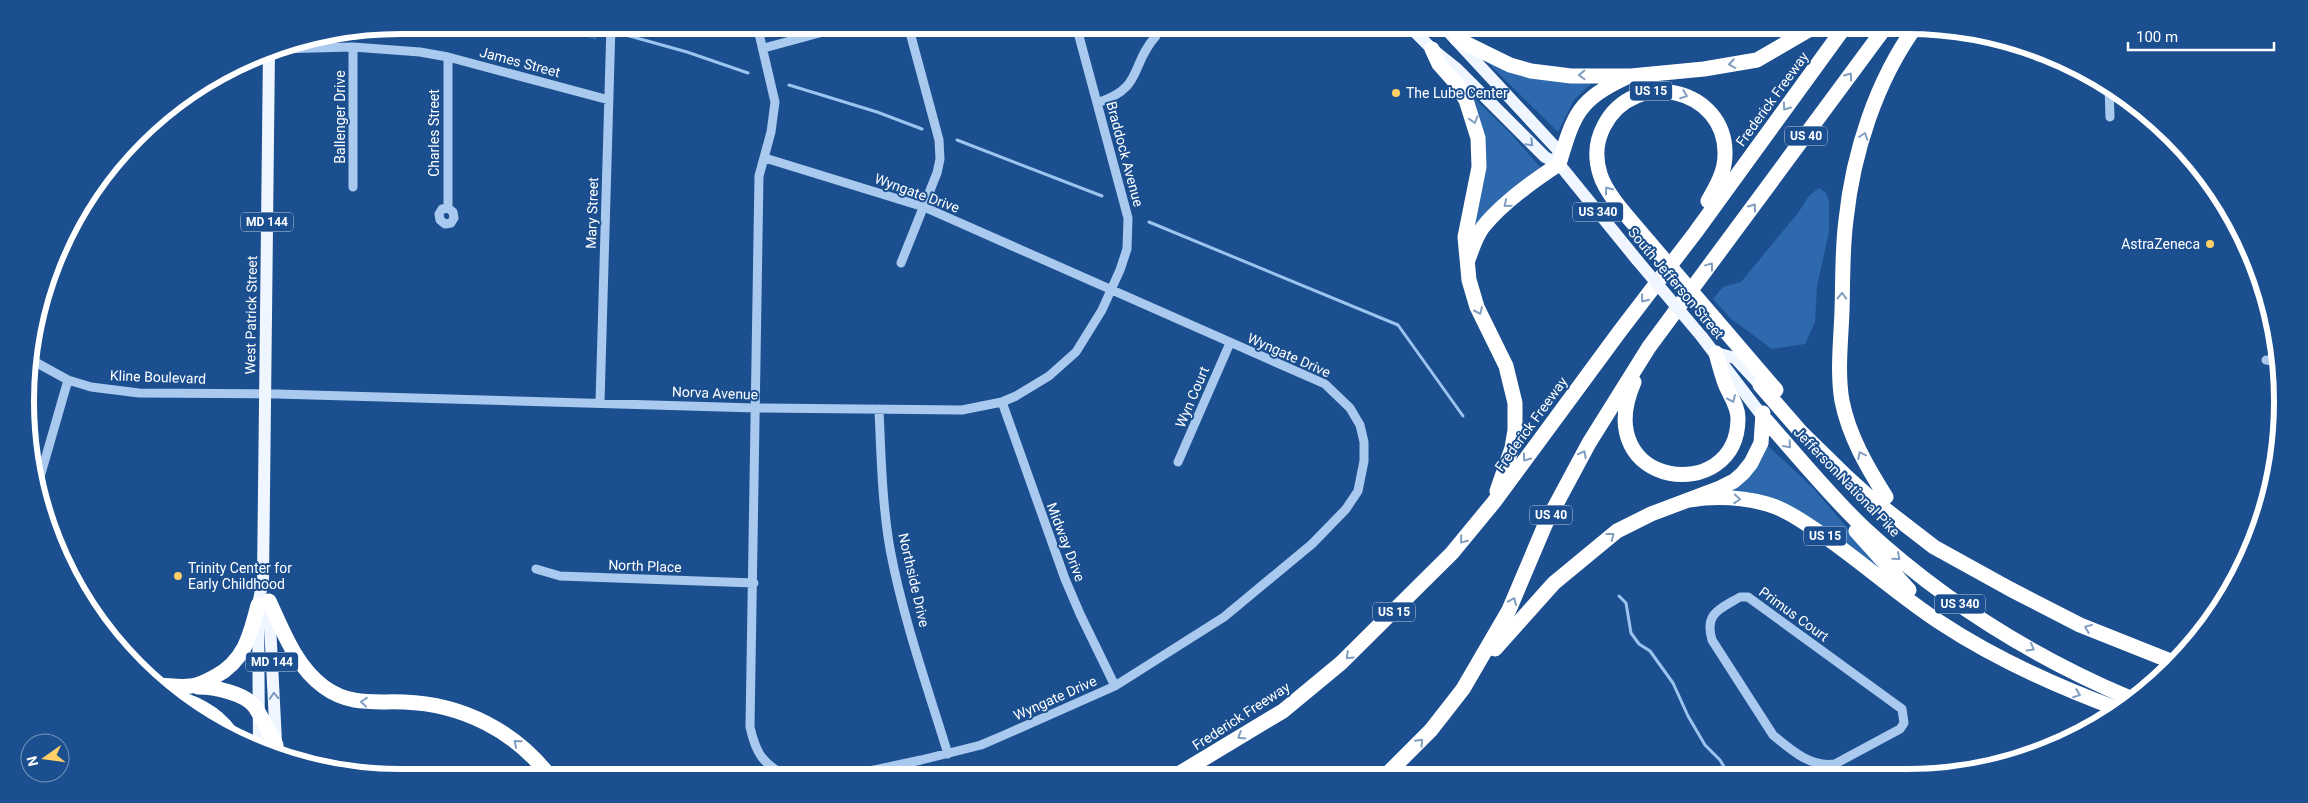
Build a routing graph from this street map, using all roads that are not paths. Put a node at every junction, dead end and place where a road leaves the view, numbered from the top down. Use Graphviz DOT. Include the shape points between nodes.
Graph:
graph roads {
  1 [pos="611,34"];
  2 [pos="760,34"];
  3 [pos="816,34"];
  4 [pos="910,34"];
  5 [pos="1078,34"];
  6 [pos="1417,34"];
  7 [pos="1452,34"];
  8 [pos="1802,34"];
  9 [pos="1839,34"];
  10 [pos="1880,34"];
  11 [pos="1911,34"];
  12 [pos="1156,36"];
  13 [pos="1457,38"];
  14 [pos="299,48"];
  15 [pos="353,48"];
  16 [pos="764,48"];
  17 [pos="1432,49"];
  18 [pos="448,57"];
  19 [pos="269,59"];
  20 [pos="1631,76"];
  21 [pos="2109,95"];
  22 [pos="609,100"];
  23 [pos="1097,103"];
  24 [pos="2110,117"];
  25 [pos="765,158"];
  26 [pos="1559,164"];
  27 [pos="353,187"];
  28 [pos="924,207"];
  29 [pos="448,208"];
  30 [pos="1695,233"];
  31 [pos="901,263"];
  32 [pos="1467,264"];
  33 [pos="1112,289"];
  34 [pos="1230,343"];
  35 [pos="1649,346"];
  36 [pos="1716,354"];
  37 [pos="2266,360"];
  38 [pos="2272,361"];
  39 [pos="36,363"];
  40 [pos="68,380"];
  41 [pos="1760,385"];
  42 [pos="264,394"];
  43 [pos="600,402"];
  44 [pos="1002,402"];
  45 [pos="755,408"];
  46 [pos="879,409"];
  47 [pos="1763,417"];
  48 [pos="1178,462"];
  49 [pos="41,473"];
  50 [pos="1813,473"];
  51 [pos="1886,497"];
  52 [pos="1688,500"];
  53 [pos="1494,502"];
  54 [pos="1951,554"];
  55 [pos="536,569"];
  56 [pos="754,583"];
  57 [pos="264,603"];
  58 [pos="1941,623"];
  59 [pos="2169,660"];
  60 [pos="168,685"];
  61 [pos="191,686"];
  62 [pos="1115,686"];
  63 [pos="1462,689"];
  64 [pos="2126,696"];
  65 [pos="191,702"];
  66 [pos="2112,706"];
  67 [pos="259,714"];
  68 [pos="218,720"];
  69 [pos="259,740"];
  70 [pos="275,747"];
  71 [pos="276,747"];
  72 [pos="948,754"];
  73 [pos="1835,764"];
  74 [pos="543,769"];
  75 [pos="775,769"];
  76 [pos="878,769"];
  77 [pos="1187,769"];
  78 [pos="1392,769"];
  79 [pos="1837,769"];
  1 -- 22 [label="street, Mary Street"];
  2 -- 16 [label="street"];
  3 -- 16 [label="street"];
  4 -- 28 [label="street" via="939,140 940,159"];
  5 -- 23 [label="street, Braddock Avenue"];
  6 -- 17 [label="main road, South Jefferson Street"];
  7 -- 13 [label="main road, South Jefferson Street"];
  8 -- 20 [label="highway, one-way" via="1757,60"];
  9 -- 30 [label="highway, Frederick Freeway / US 40, one-way"];
  35 -- 10 [label="highway, US 40, one-way"];
  51 -- 11 [label="highway, one-way" via="1856,446 1842,401 1840,366 1846,220 1851,183 1873,107"];
  12 -- 23 [label="street" via="1125,89"];
  20 -- 13 [label="highway, one-way" via="1571,76 1531,71 1510,65"];
  13 -- 26 [label="main road, South Jefferson Street" via="1558,150"];
  14 -- 15 [label="street, James Street"];
  15 -- 18 [label="street, James Street"];
  15 -- 27 [label="street, Ballenger Drive"];
  16 -- 25 [label="street" via="775,102"];
  17 -- 26 [label="main road, South Jefferson Street, one-way" via="1458,69 1545,157"];
  17 -- 32 [label="highway, one-way" via="1466,100 1478,138 1479,167 1466,238"];
  18 -- 22 [label="street, James Street"];
  18 -- 29 [label="street, Charles Street"];
  19 -- 42 [label="main road, West Patrick Street / MD 144"];
  20 -- 26 [label="highway" via="1600,91 1584,105 1569,129"];
  21 -- 24 [label="street"];
  22 -- 43 [label="street, Mary Street"];
  23 -- 33 [label="street, Braddock Avenue" via="1129,230 1127,250"];
  25 -- 28 [label="street, Wyngate Drive"];
  25 -- 45 [label="street" via="759,176"];
  26 -- 32 [label="highway, one-way" via="1497,212 1482,229"];
  26 -- 36 [label="main road, South Jefferson Street / US 340, bridge"];
  28 -- 31 [label="street"];
  28 -- 33 [label="street, Wyngate Drive"];
  51 -- 30 [label="highway, US 15, one-way, bridge" via="1800,417 1604,186 1597,159 1599,136 1609,117 1625,101 1646,92 1668,91 1689,97 1712,116 1722,135 1725,157 1720,179"];
  30 -- 53 [label="highway, Frederick Freeway / US 15, one-way"];
  32 -- 53 [label="highway, one-way" via="1475,301 1506,366 1515,403 1512,448"];
  33 -- 34 [label="street, Wyngate Drive"];
  33 -- 44 [label="street, Norva Avenue" via="1076,352 1049,376"];
  34 -- 48 [label="street, Wyn Court"];
  34 -- 62 [label="street, Wyngate Drive" via="1325,384 1350,408 1360,425 1364,442 1358,491 1346,509 1312,544 1224,617"];
  36 -- 35 [label="highway, one-way" via="1736,409 1734,440 1711,468 1700,473 1676,475 1664,473 1643,460 1629,440 1626,429 1626,404"];
  63 -- 35 [label="highway, US 40, one-way" via="1509,610 1545,525 1589,443"];
  36 -- 41 [label="main road, South Jefferson Street" via="1735,358"];
  36 -- 47 [label="main road, Jefferson National Pike / US 340"];
  37 -- 38 [label="street"];
  39 -- 40 [label="street, Kline Boulevard"];
  40 -- 42 [label="street, Kline Boulevard" via="91,387 139,393"];
  40 -- 49 [label="street"];
  41 -- 47 [label="highway"];
  41 -- 54 [label="highway, Jefferson National Pike" via="1800,431 1868,496 1934,547"];
  42 -- 43 [label="street, Norva Avenue"];
  42 -- 57 [label="main road, West Patrick Street / MD 144"];
  43 -- 45 [label="street, Norva Avenue"];
  44 -- 46 [label="street, Norva Avenue" via="962,410"];
  44 -- 62 [label="street, Midway Drive" via="1047,534"];
  45 -- 46 [label="street, Norva Avenue"];
  45 -- 56 [label="street"];
  46 -- 72 [label="street, Northside Drive" via="890,548 901,599"];
  47 -- 50 [label="highway, Jefferson National Pike / US 340, one-way"];
  47 -- 52 [label="highway" via="1761,443 1743,473 1720,488"];
  50 -- 58 [label="highway" via="1885,565"];
  50 -- 64 [label="highway, Jefferson National Pike / US 340, one-way" via="1864,528 1974,615 2073,672"];
  51 -- 54 [label="highway, US 15" via="1940,541"];
  52 -- 58 [label="highway, US 15, one-way" via="1745,500 1768,504 1797,518"];
  63 -- 52 [label="highway, US 15, one-way" via="1510,630 1573,566 1617,531"];
  53 -- 77 [label="highway, Frederick Freeway / US 15, one-way" via="1452,553 1342,664 1283,711"];
  59 -- 54 [label="highway, Jefferson National Pike / US 15, one-way" via="2080,625"];
  55 -- 56 [label="street, North Place" via="560,576"];
  56 -- 75 [label="street" via="750,727 759,756"];
  57 -- 61 [label="highway" via="238,659 222,672"];
  57 -- 67 [label="main road, West Patrick Street / MD 144"];
  71 -- 57 [label="main road, West Patrick Street / MD 144, one-way"];
  74 -- 57 [label="highway, one-way" via="506,734 473,716 421,703 362,703 332,692 317,681 296,655"];
  58 -- 66 [label="highway, US 15, one-way" via="2019,668"];
  60 -- 61 [label="highway"];
  61 -- 67 [label="highway" via="216,688 238,696 254,705"];
  62 -- 72 [label="street, Wyngate Drive" via="1002,736"];
  78 -- 63 [label="highway, US 15, one-way" via="1431,730"];
  65 -- 68 [label="highway"];
  67 -- 69 [label="main road, West Patrick Street / MD 144"];
  67 -- 70 [label="highway"];
  72 -- 76 [label="street, Wyngate Drive"];
  73 -- 73 [label="street, Primus Court" via="1823,766 1812,762 1774,735 1712,640 1708,628 1716,611 1740,597 1748,597 1902,709 1904,722 1900,729"];
  73 -- 79 [label="street"];
}
